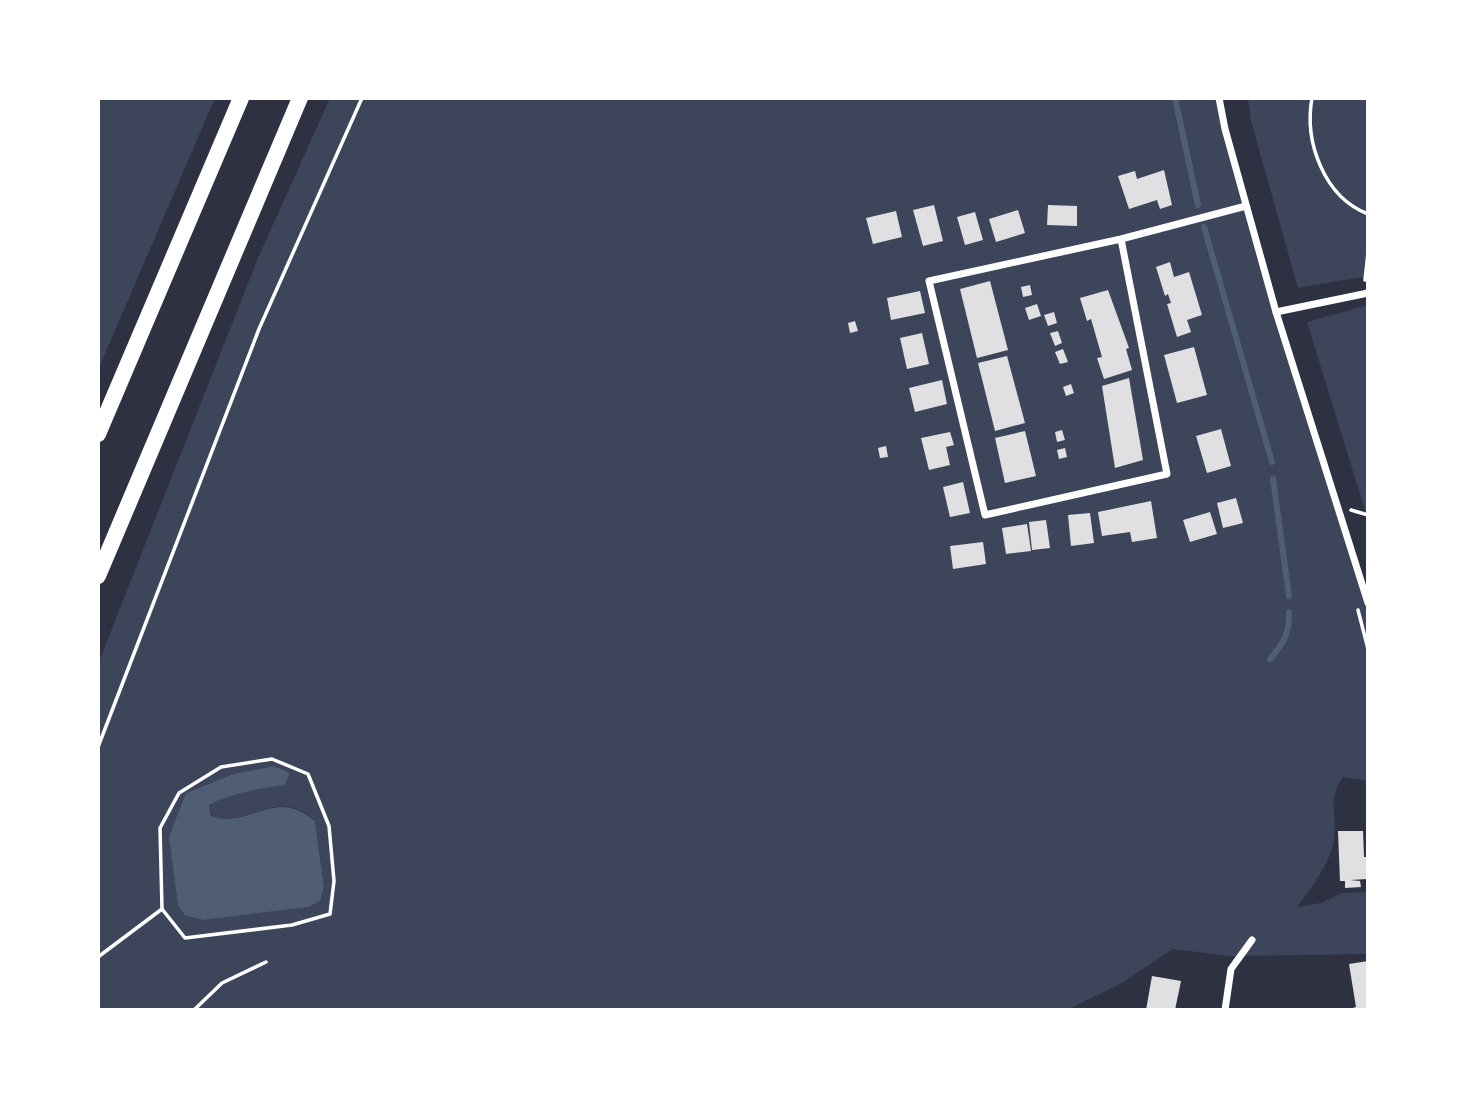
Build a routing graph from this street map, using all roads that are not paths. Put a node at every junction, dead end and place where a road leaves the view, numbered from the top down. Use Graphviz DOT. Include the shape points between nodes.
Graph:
graph roads {
  1 [pos="240,98"];
  2 [pos="300,98"];
  3 [pos="1219,98"];
  4 [pos="1246,206"];
  5 [pos="1121,239"];
  6 [pos="1366,293"];
  7 [pos="1276,312"];
  8 [pos="98,434"];
  9 [pos="98,576"];
  10 [pos="1368,603"];
  11 [pos="1252,940"];
  12 [pos="1225,1010"];
  1 -- 8 [label="highway"];
  2 -- 9 [label="highway"];
  3 -- 4 [label="street"];
  4 -- 5 [label="street"];
  4 -- 7 [label="street"];
  5 -- 5 [label="street" via="929,281 985,515 1167,474"];
  6 -- 7 [label="street"];
  7 -- 10 [label="street"];
  11 -- 12 [label="street" via="1231,969"];
}
